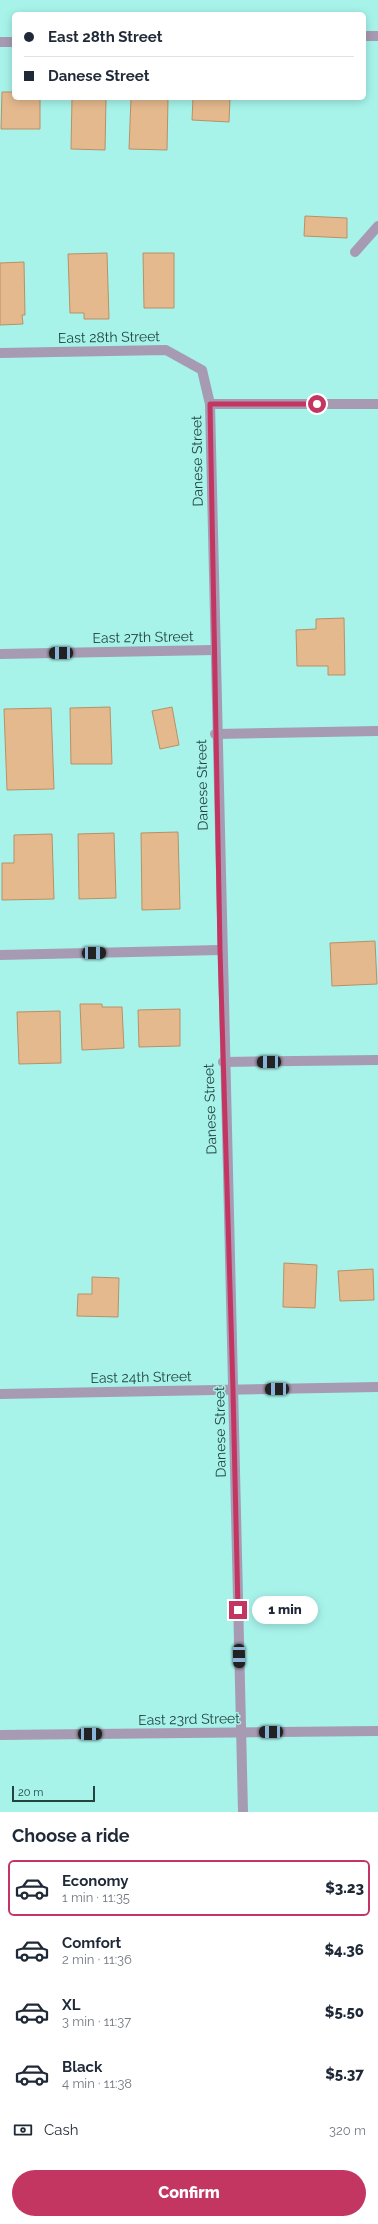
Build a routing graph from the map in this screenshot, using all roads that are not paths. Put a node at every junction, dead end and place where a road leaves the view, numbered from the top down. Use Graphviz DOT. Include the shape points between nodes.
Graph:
graph roads {
  1 [pos="366,36"];
  2 [pos="378,36"];
  3 [pos="0,42"];
  4 [pos="12,42"];
  5 [pos="378,226"];
  6 [pos="355,252"];
  7 [pos="0,353"];
  8 [pos="210,404"];
  9 [pos="378,404"];
  10 [pos="214,650"];
  11 [pos="0,654"];
  12 [pos="378,731"];
  13 [pos="215,734"];
  14 [pos="220,950"];
  15 [pos="0,955"];
  16 [pos="378,1060"];
  17 [pos="222,1062"];
  18 [pos="378,1387"];
  19 [pos="233,1390"];
  20 [pos="0,1394"];
  21 [pos="378,1730"];
  22 [pos="241,1733"];
  23 [pos="0,1735"];
  24 [pos="243,1812"];
  1 -- 2 [label="street"];
  3 -- 4 [label="street"];
  5 -- 6 [label="street"];
  7 -- 8 [label="street, East 28th Street" via="166,350 202,370"];
  8 -- 9 [label="street"];
  8 -- 10 [label="street, Danese Street"];
  10 -- 11 [label="street, East 27th Street"];
  10 -- 13 [label="street, Danese Street"];
  12 -- 13 [label="street"];
  13 -- 14 [label="street, Danese Street"];
  14 -- 15 [label="street"];
  14 -- 17 [label="street, Danese Street"];
  16 -- 17 [label="street"];
  17 -- 19 [label="street, Danese Street"];
  18 -- 19 [label="street, East 24th Street"];
  19 -- 20 [label="street, East 24th Street"];
  19 -- 22 [label="street, Danese Street"];
  21 -- 22 [label="street, East 23rd Street"];
  22 -- 23 [label="street, East 23rd Street"];
  22 -- 24 [label="street, Danese Street"];
}
